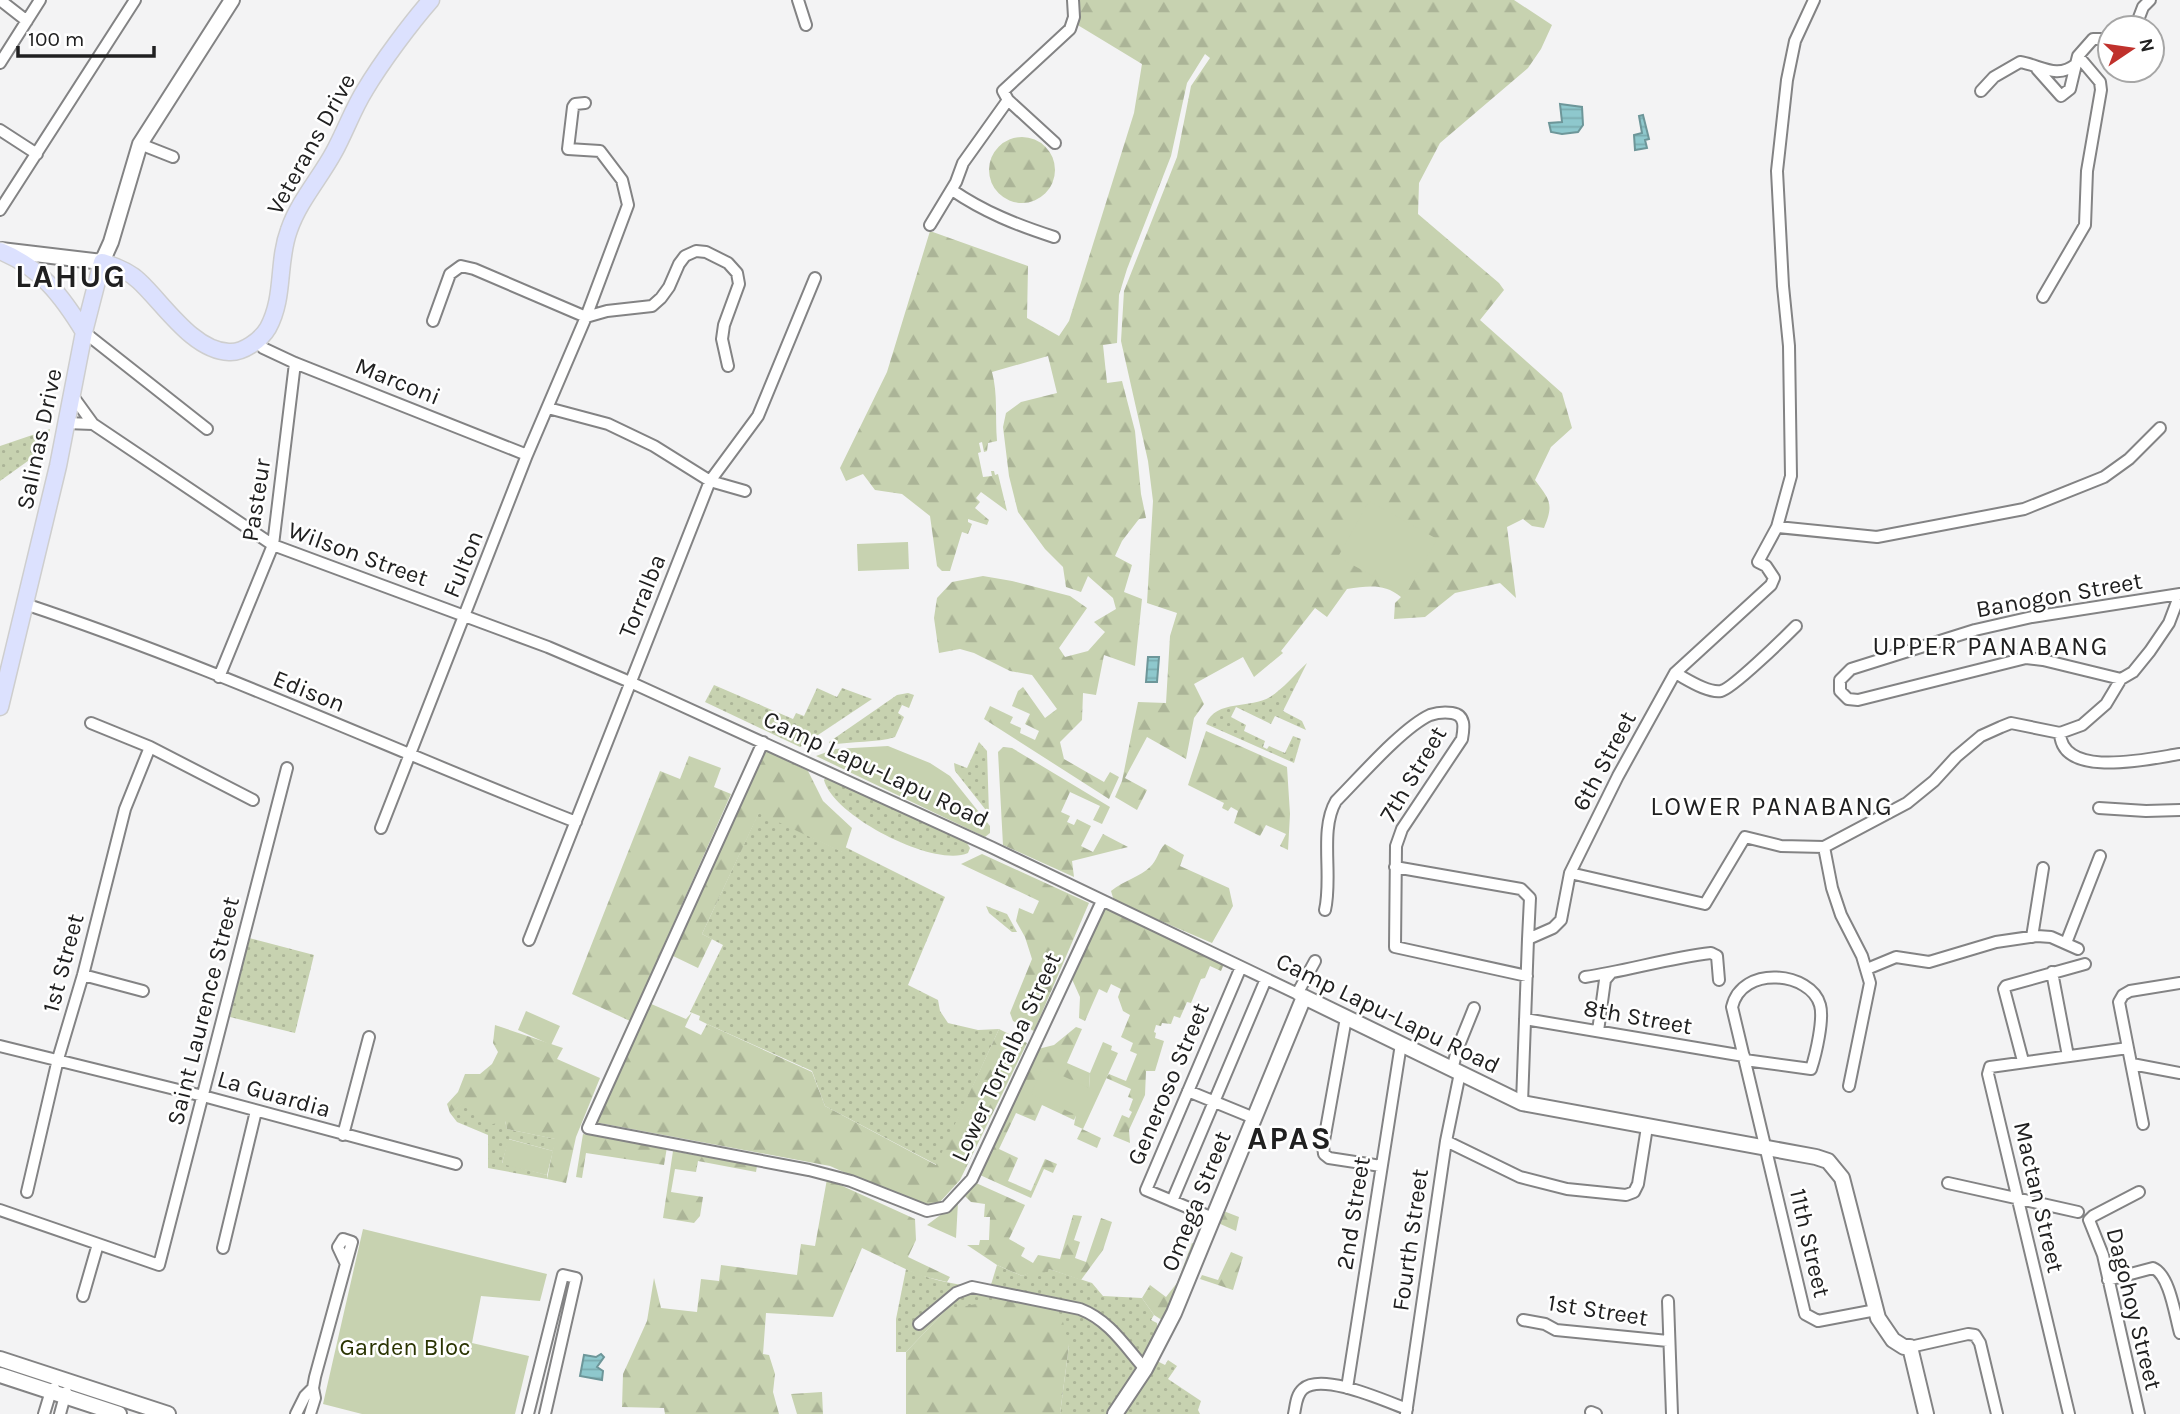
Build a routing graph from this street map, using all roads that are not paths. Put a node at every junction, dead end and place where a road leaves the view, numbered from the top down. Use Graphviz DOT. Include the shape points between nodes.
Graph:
graph roads {
  1 [pos="0,0"];
  2 [pos="40,0"];
  3 [pos="135,0"];
  4 [pos="232,0"];
  5 [pos="431,0"];
  6 [pos="798,0"];
  7 [pos="1073,0"];
  8 [pos="1814,0"];
  9 [pos="27,21"];
  10 [pos="806,25"];
  11 [pos="2096,38"];
  12 [pos="2077,60"];
  13 [pos="0,63"];
  14 [pos="2035,66"];
  15 [pos="1981,91"];
  16 [pos="1009,100"];
  17 [pos="585,103"];
  18 [pos="0,130"];
  19 [pos="1055,143"];
  20 [pos="140,144"];
  21 [pos="37,154"];
  22 [pos="173,157"];
  23 [pos="952,190"];
  24 [pos="0,210"];
  25 [pos="930,225"];
  26 [pos="1054,237"];
  27 [pos="0,250"];
  28 [pos="102,262"];
  29 [pos="815,278"];
  30 [pos="2043,298"];
  31 [pos="586,317"];
  32 [pos="433,321"];
  33 [pos="84,332"];
  34 [pos="256,340"];
  35 [pos="295,363"];
  36 [pos="728,366"];
  37 [pos="72,395"];
  38 [pos="548,408"];
  39 [pos="66,424"];
  40 [pos="93,424"];
  41 [pos="2161,428"];
  42 [pos="207,429"];
  43 [pos="527,454"];
  44 [pos="710,481"];
  45 [pos="745,491"];
  46 [pos="1777,527"];
  47 [pos="273,545"];
  48 [pos="2180,594"];
  49 [pos="25,604"];
  50 [pos="465,616"];
  51 [pos="1796,626"];
  52 [pos="5,669"];
  53 [pos="1675,673"];
  54 [pos="219,677"];
  55 [pos="2121,679"];
  56 [pos="630,682"];
  57 [pos="0,707"];
  58 [pos="91,723"];
  59 [pos="2060,733"];
  60 [pos="763,742"];
  61 [pos="150,747"];
  62 [pos="2180,754"];
  63 [pos="410,755"];
  64 [pos="287,768"];
  65 [pos="253,800"];
  66 [pos="2099,808"];
  67 [pos="2180,810"];
  68 [pos="576,822"];
  69 [pos="382,828"];
  70 [pos="1824,847"];
  71 [pos="2100,856"];
  72 [pos="1395,867"];
  73 [pos="2043,868"];
  74 [pos="1570,873"];
  75 [pos="1102,901"];
  76 [pos="1325,910"];
  77 [pos="2032,937"];
  78 [pos="1528,939"];
  79 [pos="529,940"];
  80 [pos="2066,943"];
  81 [pos="2078,949"];
  82 [pos="1315,961"];
  83 [pos="2085,964"];
  84 [pos="1241,967"];
  85 [pos="1867,969"];
  86 [pos="2052,972"];
  87 [pos="1611,973"];
  88 [pos="83,975"];
  89 [pos="1527,976"];
  90 [pos="1585,977"];
  91 [pos="1266,979"];
  92 [pos="1719,980"];
  93 [pos="2178,984"];
  94 [pos="143,991"];
  95 [pos="1301,996"];
  96 [pos="1474,1008"];
  97 [pos="1346,1018"];
  98 [pos="1525,1019"];
  99 [pos="1598,1031"];
  100 [pos="369,1037"];
  101 [pos="1401,1044"];
  102 [pos="0,1046"];
  103 [pos="2128,1048"];
  104 [pos="2068,1056"];
  105 [pos="1745,1058"];
  106 [pos="58,1059"];
  107 [pos="2022,1062"];
  108 [pos="2132,1064"];
  109 [pos="1456,1071"];
  110 [pos="2180,1073"];
  111 [pos="1849,1086"];
  112 [pos="1188,1091"];
  113 [pos="203,1096"];
  114 [pos="1214,1101"];
  115 [pos="1522,1103"];
  116 [pos="256,1111"];
  117 [pos="1254,1118"];
  118 [pos="2143,1124"];
  119 [pos="1647,1127"];
  120 [pos="343,1135"];
  121 [pos="1446,1141"];
  122 [pos="1767,1150"];
  123 [pos="456,1164"];
  124 [pos="1381,1166"];
  125 [pos="1948,1183"];
  126 [pos="27,1192"];
  127 [pos="2139,1192"];
  128 [pos="2017,1198"];
  129 [pos="1172,1201"];
  130 [pos="0,1210"];
  131 [pos="2078,1212"];
  132 [pos="1213,1218"];
  133 [pos="98,1244"];
  134 [pos="223,1248"];
  135 [pos="346,1264"];
  136 [pos="2108,1280"];
  137 [pos="83,1296"];
  138 [pos="557,1298"];
  139 [pos="571,1301"];
  140 [pos="1668,1301"];
  141 [pos="1876,1310"];
  142 [pos="1523,1320"];
  143 [pos="919,1324"];
  144 [pos="2180,1334"];
  145 [pos="1668,1341"];
  146 [pos="1910,1347"];
  147 [pos="0,1359"];
  148 [pos="541,1364"];
  149 [pos="556,1368"];
  150 [pos="1145,1369"];
  151 [pos="0,1375"];
  152 [pos="64,1379"];
  153 [pos="313,1388"];
  154 [pos="1347,1388"];
  155 [pos="51,1391"];
  156 [pos="66,1396"];
  157 [pos="1407,1412"];
  158 [pos="44,1414"];
  159 [pos="60,1414"];
  160 [pos="119,1414"];
  161 [pos="168,1414"];
  162 [pos="296,1414"];
  163 [pos="310,1414"];
  164 [pos="528,1414"];
  165 [pos="545,1414"];
  166 [pos="1116,1414"];
  167 [pos="1294,1414"];
  168 [pos="1672,1414"];
  169 [pos="1926,1414"];
  170 [pos="1997,1414"];
  171 [pos="2068,1414"];
  172 [pos="2138,1414"];
  1 -- 9 [label="street"];
  2 -- 9 [label="street"];
  3 -- 21 [label="street"];
  4 -- 20 [label="street"];
  5 -- 34 [label="main road, Veterans Drive" via="364,90 333,153 296,212 287,234 275,312"];
  6 -- 10 [label="street"];
  7 -- 16 [label="street" via="1070,29 1003,91"];
  8 -- 46 [label="street, 6th Street" via="1796,41 1787,80 1777,171 1792,421 1791,476"];
  9 -- 13 [label="street"];
  11 -- 12 [label="street"];
  12 -- 14 [label="street" via="2072,67 2055,72"];
  12 -- 14 [label="street" via="2070,89 2061,96"];
  12 -- 30 [label="street" via="2100,82 2101,90 2087,172 2085,225"];
  14 -- 15 [label="street" via="2020,62"];
  16 -- 19 [label="street"];
  16 -- 23 [label="street" via="962,163"];
  17 -- 31 [label="street, Fulton" via="573,107 568,149 600,151 622,180 628,205"];
  18 -- 21 [label="street"];
  20 -- 22 [label="street"];
  20 -- 28 [label="street"];
  21 -- 24 [label="street"];
  23 -- 25 [label="street"];
  23 -- 26 [label="street" via="1008,222"];
  27 -- 28 [label="street"];
  27 -- 33 [label="main road" via="42,275"];
  28 -- 33 [label="main road, Salinas Drive"];
  28 -- 34 [label="main road" via="138,279 195,338 211,347 238,351"];
  29 -- 44 [label="street, Torralba" via="758,416"];
  31 -- 32 [label="street" via="464,265 450,274"];
  31 -- 36 [label="street" via="652,306 662,298 685,256 706,252 737,273 739,284 722,339"];
  31 -- 38 [label="street, Fulton"];
  33 -- 37 [label="main road, Salinas Drive"];
  33 -- 42 [label="street"];
  34 -- 35 [label="street, Marconi"];
  35 -- 43 [label="street, Marconi"];
  35 -- 47 [label="street, Pasteur"];
  37 -- 39 [label="main road, Salinas Drive"];
  37 -- 40 [label="street, Wilson Street"];
  38 -- 43 [label="street, Fulton"];
  38 -- 44 [label="street" via="608,424"];
  39 -- 40 [label="street"];
  39 -- 49 [label="main road, Salinas Drive"];
  40 -- 47 [label="street, Wilson Street"];
  41 -- 46 [label="street" via="2104,477 2024,509 1877,537"];
  43 -- 50 [label="street, Fulton"];
  44 -- 45 [label="street"];
  44 -- 56 [label="street, Torralba"];
  46 -- 53 [label="street, 6th Street" via="1758,562 1774,578 1771,585"];
  47 -- 50 [label="street, Wilson Street"];
  47 -- 54 [label="street, Pasteur"];
  48 -- 55 [label="street" via="2169,623 2150,651"];
  48 -- 55 [label="street, Banogon Street" via="1975,630 1851,669 1840,680 1840,691 1848,699 1858,700 2026,658"];
  49 -- 52 [label="main road, Salinas Drive"];
  49 -- 54 [label="street, Edison"];
  50 -- 56 [label="street, Wilson Street"];
  50 -- 63 [label="street, Fulton"];
  51 -- 53 [label="street" via="1721,691"];
  52 -- 57 [label="main road, Salinas Drive"];
  53 -- 74 [label="street, 6th Street"];
  54 -- 63 [label="street, Edison"];
  55 -- 59 [label="street" via="2095,716"];
  56 -- 60 [label="street, Camp Lapu-Lapu Road"];
  56 -- 68 [label="street, Torralba"];
  58 -- 61 [label="street"];
  59 -- 62 [label="street" via="2060,741 2074,757 2092,762"];
  59 -- 70 [label="street" via="2011,723 1982,736 1907,803"];
  60 -- 75 [label="street, Camp Lapu-Lapu Road"];
  60 -- 75 [label="street, Lower Torralba Street" via="588,1128 809,1170 927,1211 946,1207 972,1179"];
  61 -- 65 [label="street"];
  61 -- 88 [label="street, 1st Street" via="125,809"];
  63 -- 68 [label="street, Edison"];
  63 -- 69 [label="street, Fulton"];
  64 -- 113 [label="street, Saint Laurence Street"];
  66 -- 67 [label="street"];
  68 -- 79 [label="street, Torralba"];
  70 -- 74 [label="street" via="1781,846 1745,837 1704,904"];
  70 -- 85 [label="street" via="1841,915"];
  71 -- 80 [label="street"];
  72 -- 76 [label="street, 7th Street" via="1402,829 1462,739 1464,726 1455,714 1432,715 1419,722 1330,810 1330,883"];
  72 -- 78 [label="street" via="1521,889 1530,898"];
  72 -- 89 [label="street, 7th Street" via="1395,947"];
  73 -- 77 [label="street"];
  74 -- 78 [label="street, 6th Street" via="1561,920"];
  75 -- 84 [label="street, Camp Lapu-Lapu Road"];
  77 -- 80 [label="street"];
  77 -- 85 [label="street" via="1929,962 1896,957"];
  78 -- 89 [label="street"];
  80 -- 81 [label="street"];
  82 -- 95 [label="street"];
  83 -- 86 [label="street"];
  84 -- 91 [label="street, Camp Lapu-Lapu Road"];
  84 -- 112 [label="street, Generoso Street"];
  85 -- 111 [label="street" via="1870,984"];
  86 -- 104 [label="street"];
  86 -- 107 [label="street" via="2004,989"];
  87 -- 90 [label="street"];
  87 -- 92 [label="street" via="1711,953 1717,956"];
  87 -- 99 [label="street" via="1605,980"];
  88 -- 94 [label="street"];
  88 -- 106 [label="street, 1st Street"];
  89 -- 98 [label="street"];
  91 -- 95 [label="street, Camp Lapu-Lapu Road"];
  91 -- 114 [label="street"];
  93 -- 103 [label="street" via="2123,995 2119,1002"];
  95 -- 97 [label="street, Camp Lapu-Lapu Road"];
  95 -- 117 [label="street, Omega Street"];
  96 -- 109 [label="street, Fourth Street" via="1457,1050"];
  97 -- 101 [label="street, Camp Lapu-Lapu Road"];
  97 -- 124 [label="street" via="1324,1154"];
  98 -- 99 [label="street, 8th Street"];
  98 -- 115 [label="street"];
  99 -- 105 [label="street, 8th Street"];
  100 -- 120 [label="street"];
  101 -- 109 [label="street, Camp Lapu-Lapu Road"];
  101 -- 124 [label="street, 2nd Street"];
  102 -- 106 [label="street, La Guardia"];
  103 -- 104 [label="street, Mactan Street"];
  103 -- 108 [label="street"];
  104 -- 107 [label="street, Mactan Street"];
  105 -- 105 [label="street" via="1732,1007 1740,989 1765,978 1791,979 1810,990 1821,1013 1811,1069"];
  105 -- 122 [label="street"];
  106 -- 113 [label="street, La Guardia"];
  106 -- 126 [label="street, 1st Street"];
  107 -- 128 [label="street, Mactan Street" via="1990,1067 1988,1074"];
  108 -- 110 [label="street"];
  108 -- 118 [label="street"];
  109 -- 115 [label="street, Camp Lapu-Lapu Road"];
  109 -- 121 [label="street, Fourth Street"];
  112 -- 114 [label="street"];
  112 -- 129 [label="street, Generoso Street" via="1146,1190"];
  113 -- 116 [label="street, La Guardia"];
  113 -- 133 [label="street, Saint Laurence Street" via="159,1265"];
  114 -- 117 [label="street"];
  114 -- 129 [label="street"];
  115 -- 119 [label="street, Camp Lapu-Lapu Road"];
  116 -- 120 [label="street, La Guardia"];
  116 -- 134 [label="street"];
  117 -- 132 [label="street, Omega Street"];
  119 -- 121 [label="street" via="1638,1184 1626,1195 1567,1189 1520,1177"];
  119 -- 122 [label="street, Camp Lapu-Lapu Road"];
  120 -- 123 [label="street, La Guardia"];
  121 -- 157 [label="street, Fourth Street"];
  122 -- 141 [label="street, Camp Lapu-Lapu Road" via="1816,1157 1836,1169"];
  122 -- 141 [label="street, 11th Street" via="1804,1314 1818,1321"];
  124 -- 154 [label="street, 2nd Street"];
  125 -- 128 [label="street, Dagohoy Street"];
  127 -- 136 [label="street, Dagohoy Street" via="2089,1220"];
  128 -- 131 [label="street, Dagohoy Street"];
  128 -- 171 [label="street, Mactan Street"];
  129 -- 132 [label="street, Generoso Street"];
  130 -- 133 [label="street"];
  132 -- 150 [label="street, Omega Street"];
  133 -- 137 [label="street"];
  135 -- 153 [label="street"];
  136 -- 144 [label="street" via="2158,1270 2165,1279"];
  136 -- 172 [label="street, Dagohoy Street"];
  138 -- 139 [label="street"];
  138 -- 139 [label="street" via="563,1275 576,1278"];
  138 -- 148 [label="street"];
  139 -- 149 [label="street"];
  140 -- 145 [label="street"];
  141 -- 146 [label="street, Camp Lapu-Lapu Road" via="1893,1340"];
  142 -- 145 [label="street, 1st Street" via="1556,1330"];
  143 -- 150 [label="street" via="956,1293 972,1287 1096,1315"];
  145 -- 168 [label="street"];
  146 -- 169 [label="street"];
  146 -- 170 [label="street" via="1975,1335"];
  147 -- 152 [label="street"];
  148 -- 149 [label="street"];
  148 -- 164 [label="street"];
  149 -- 165 [label="street"];
  150 -- 166 [label="street, Omega Street"];
  151 -- 155 [label="street"];
  152 -- 155 [label="street"];
  152 -- 156 [label="street"];
  152 -- 161 [label="street"];
  153 -- 162 [label="street"];
  153 -- 163 [label="street"];
  154 -- 157 [label="street"];
  154 -- 167 [label="street" via="1317,1383 1305,1387"];
  155 -- 156 [label="street"];
  155 -- 158 [label="street"];
  156 -- 159 [label="street"];
  156 -- 160 [label="street"];
}
